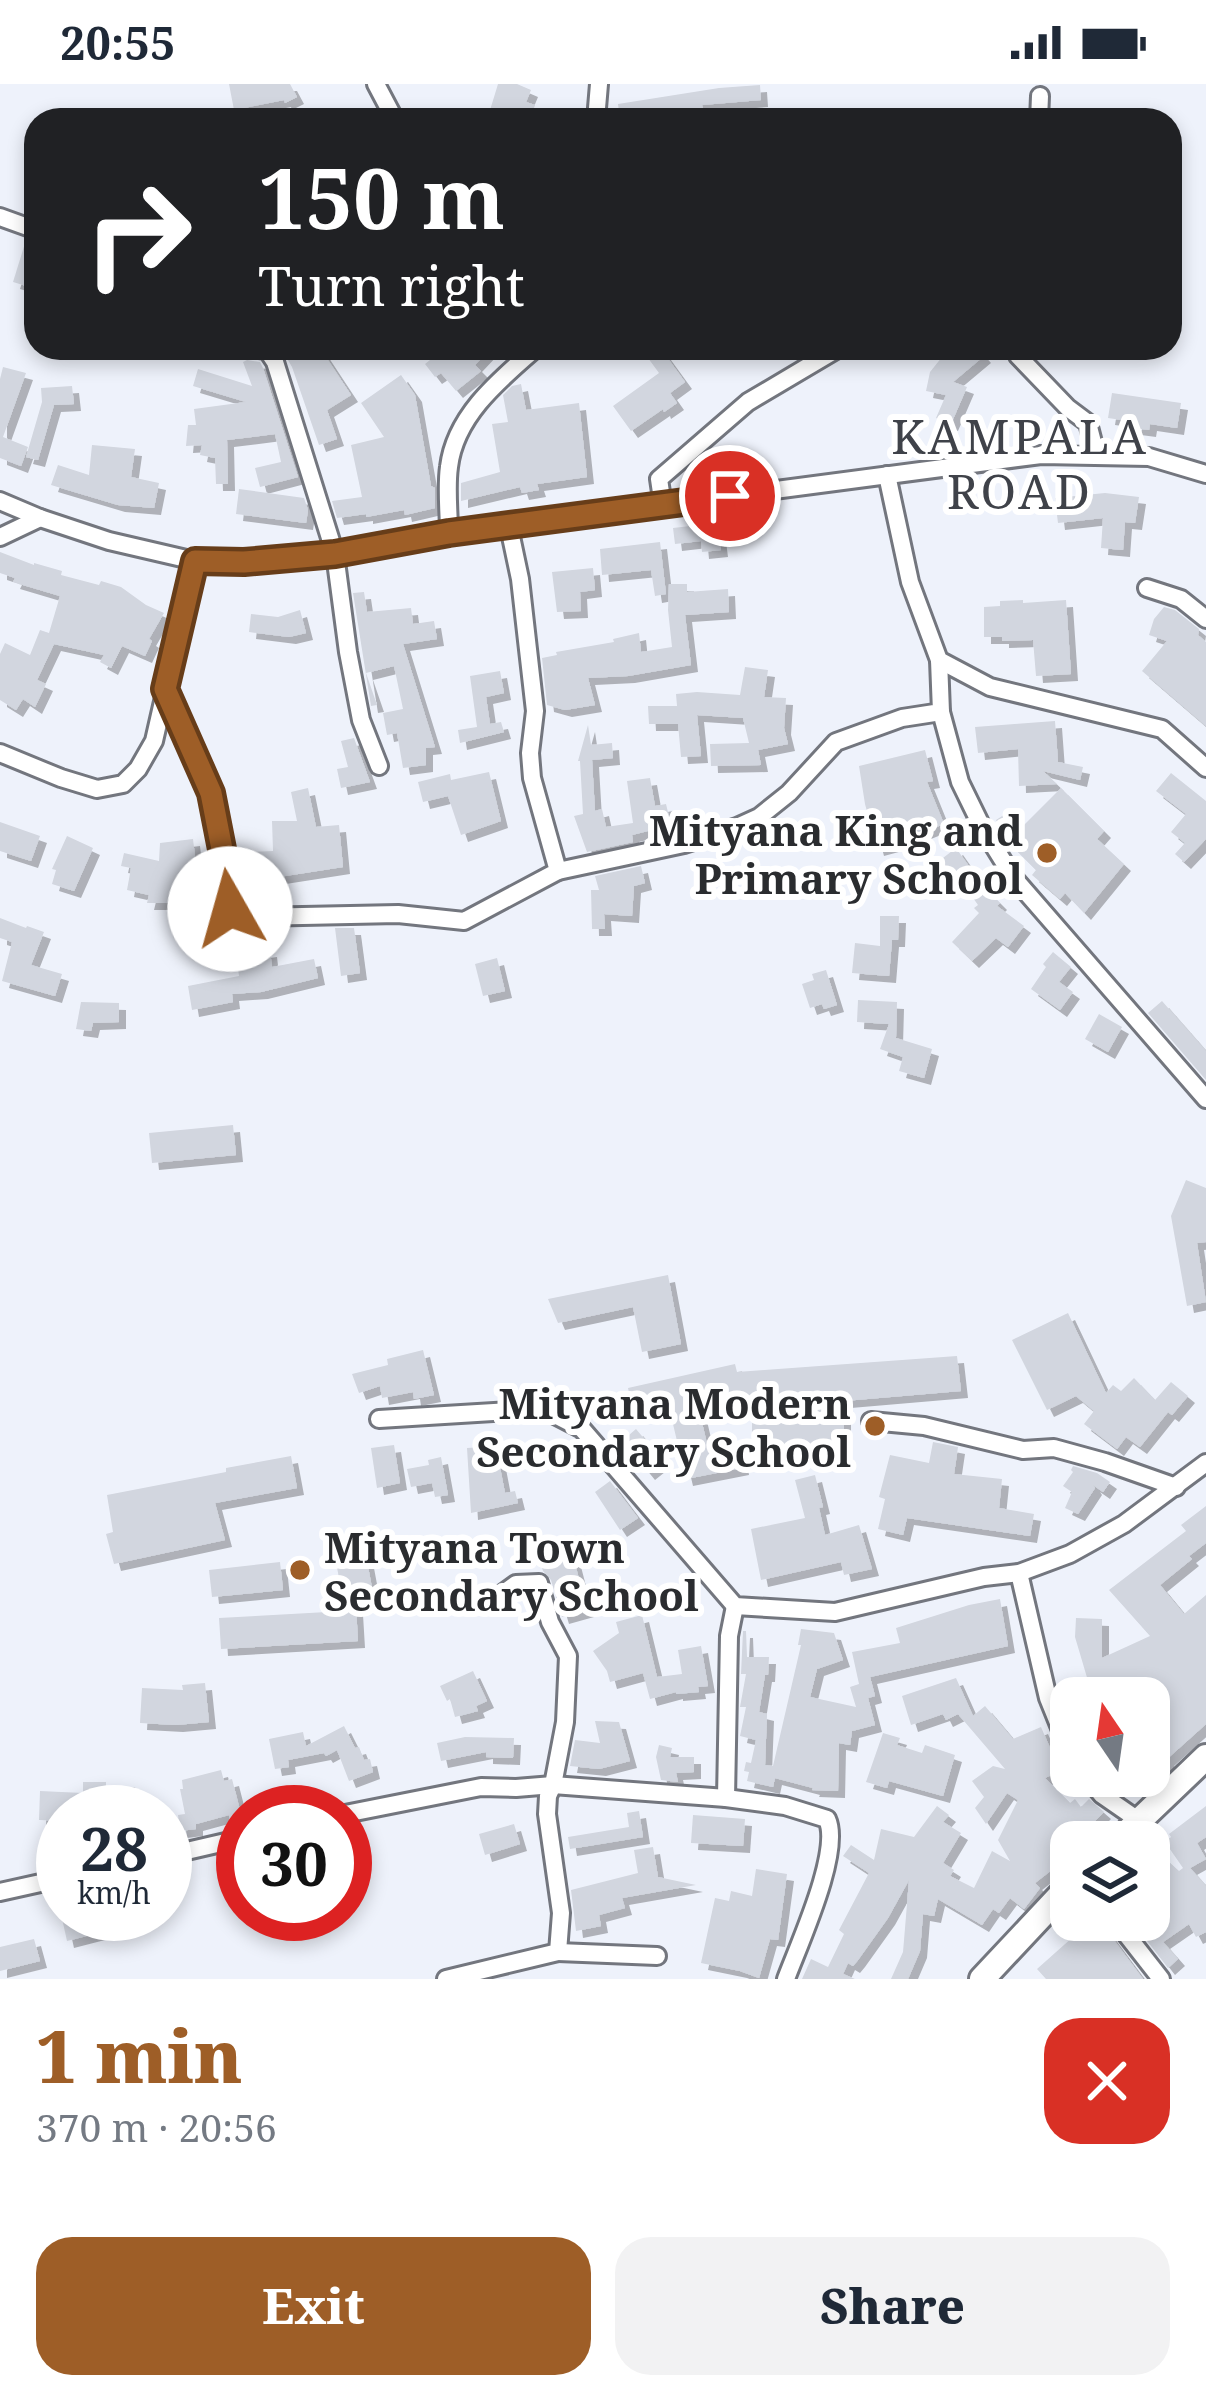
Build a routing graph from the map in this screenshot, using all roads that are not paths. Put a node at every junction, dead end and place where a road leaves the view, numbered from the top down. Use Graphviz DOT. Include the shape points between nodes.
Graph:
graph roads {
  1 [pos="1040,96"];
  2 [pos="1040,108"];
  3 [pos="274,360"];
  4 [pos="518,360"];
  5 [pos="819,360"];
  6 [pos="1022,360"];
  7 [pos="1096,454"];
  8 [pos="1206,474"];
  9 [pos="887,475"];
  10 [pos="0,500"];
  11 [pos="663,506"];
  12 [pos="40,518"];
  13 [pos="509,527"];
  14 [pos="449,533"];
  15 [pos="0,536"];
  16 [pos="335,554"];
  17 [pos="195,561"];
  18 [pos="1148,588"];
  19 [pos="1206,620"];
  20 [pos="938,660"];
  21 [pos="165,689"];
  22 [pos="941,712"];
  23 [pos="0,753"];
  24 [pos="379,766"];
  25 [pos="1206,768"];
  26 [pos="558,872"];
  27 [pos="1206,1099"];
  28 [pos="379,1419"];
  29 [pos="871,1421"];
  30 [pos="1206,1463"];
  31 [pos="1176,1487"];
  32 [pos="1019,1573"];
  33 [pos="494,1600"];
  34 [pos="735,1606"];
  35 [pos="1050,1703"];
  36 [pos="1201,1768"];
  37 [pos="553,1785"];
  38 [pos="1105,1797"];
  39 [pos="726,1798"];
  40 [pos="372,1808"];
  41 [pos="1140,1821"];
  42 [pos="1142,1821"];
  43 [pos="36,1884"];
  44 [pos="0,1892"];
  45 [pos="1050,1906"];
  46 [pos="1131,1941"];
  47 [pos="558,1952"];
  48 [pos="657,1956"];
  49 [pos="446,1979"];
  50 [pos="786,1979"];
  51 [pos="982,1979"];
  52 [pos="1161,1979"];
  1 -- 2 [label="street"];
  3 -- 16 [label="street"];
  4 -- 14 [label="street" via="463,424 448,465"];
  5 -- 11 [label="street" via="748,402 659,479"];
  6 -- 7 [label="street" via="1088,423"];
  7 -- 8 [label="street" via="1149,457"];
  7 -- 9 [label="street"];
  9 -- 11 [label="street"];
  9 -- 20 [label="street" via="910,582"];
  10 -- 12 [label="street"];
  11 -- 13 [label="street"];
  12 -- 15 [label="street"];
  12 -- 17 [label="street"];
  13 -- 14 [label="street"];
  13 -- 26 [label="street" via="535,711 532,778"];
  14 -- 16 [label="street"];
  16 -- 17 [label="street"];
  16 -- 24 [label="street" via="361,720"];
  17 -- 21 [label="street"];
  18 -- 19 [label="street" via="1181,599"];
  20 -- 22 [label="street"];
  20 -- 25 [label="street" via="990,687 1162,729"];
  21 -- 23 [label="street" via="154,741 123,784 98,789"];
  21 -- 26 [label="street" via="211,793 230,909 256,917 464,921"];
  22 -- 26 [label="street" via="836,742 759,818"];
  22 -- 27 [label="street" via="960,782 1013,878"];
  28 -- 34 [label="street" via="511,1411 553,1414 582,1429"];
  29 -- 31 [label="street" via="1023,1450 1054,1448"];
  30 -- 31 [label="street"];
  31 -- 32 [label="street" via="1070,1554"];
  32 -- 34 [label="street" via="835,1612"];
  32 -- 35 [label="street"];
  33 -- 37 [label="street" via="516,1584 539,1583 568,1656"];
  34 -- 39 [label="street"];
  36 -- 42 [label="main road"];
  37 -- 39 [label="street"];
  37 -- 40 [label="street" via="481,1787"];
  37 -- 47 [label="street" via="547,1814 561,1913"];
  38 -- 41 [label="street"];
  39 -- 50 [label="street" via="827,1819 833,1832"];
  43 -- 44 [label="street"];
  45 -- 51 [label="main road"];
  46 -- 52 [label="street"];
  47 -- 48 [label="street"];
  47 -- 49 [label="street"];
}
